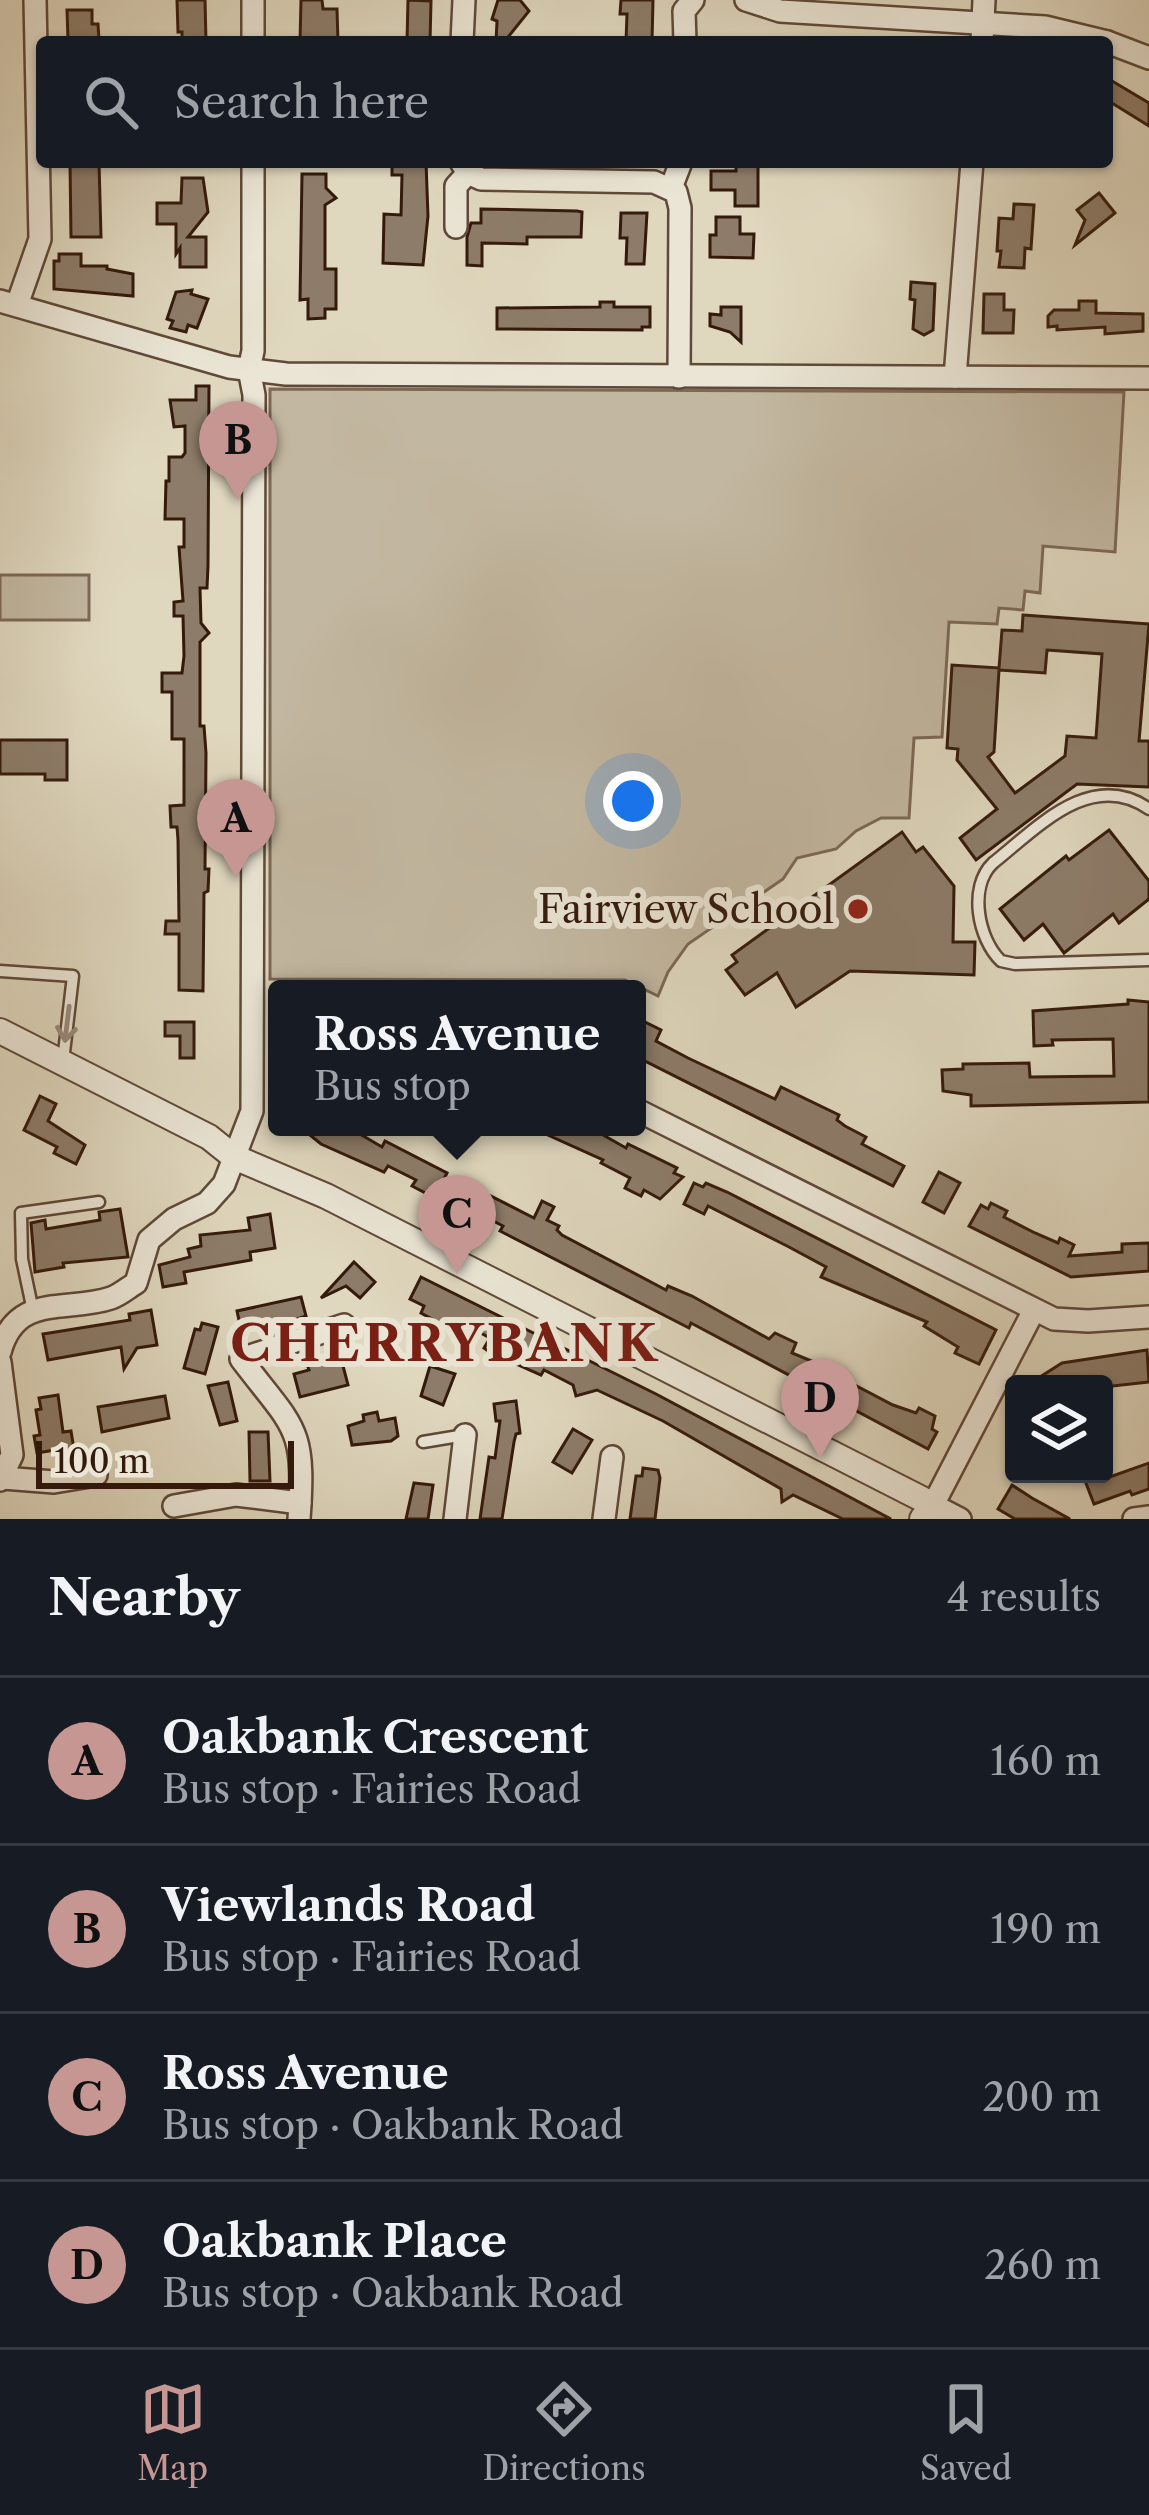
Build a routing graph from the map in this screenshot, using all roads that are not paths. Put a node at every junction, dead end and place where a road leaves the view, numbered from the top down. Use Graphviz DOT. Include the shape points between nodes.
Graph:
graph roads {
  1 [pos="35,0"];
  2 [pos="253,0"];
  3 [pos="464,0"];
  4 [pos="694,0"];
  5 [pos="746,0"];
  6 [pos="984,0"];
  7 [pos="982,33"];
  8 [pos="253,36"];
  9 [pos="462,36"];
  10 [pos="685,36"];
  11 [pos="1082,36"];
  12 [pos="1113,44"];
  13 [pos="36,48"];
  14 [pos="1149,58"];
  15 [pos="39,168"];
  16 [pos="254,168"];
  17 [pos="464,168"];
  18 [pos="678,168"];
  19 [pos="972,168"];
  20 [pos="671,188"];
  21 [pos="456,227"];
  22 [pos="8,303"];
  23 [pos="249,369"];
  24 [pos="680,377"];
  25 [pos="955,377"];
  26 [pos="1149,378"];
  27 [pos="1149,809"];
  28 [pos="1149,960"];
  29 [pos="0,971"];
  30 [pos="268,998"];
  31 [pos="251,999"];
  32 [pos="0,1031"];
  33 [pos="63,1062"];
  34 [pos="646,1115"];
  35 [pos="234,1157"];
  36 [pos="99,1202"];
  37 [pos="1034,1310"];
  38 [pos="33,1311"];
  39 [pos="1149,1317"];
  40 [pos="344,1324"];
  41 [pos="1,1350"];
  42 [pos="465,1435"];
  43 [pos="423,1442"];
  44 [pos="612,1457"];
  45 [pos="96,1475"];
  46 [pos="2,1479"];
  47 [pos="174,1506"];
  48 [pos="299,1511"];
  49 [pos="927,1512"];
  50 [pos="1149,1517"];
  51 [pos="455,1519"];
  52 [pos="604,1519"];
  53 [pos="960,1519"];
  54 [pos="1134,1519"];
  1 -- 13 [label="street"];
  2 -- 8 [label="street"];
  3 -- 9 [label="street"];
  4 -- 10 [label="street" via="683,11"];
  5 -- 7 [label="street" via="780,11"];
  6 -- 7 [label="street"];
  7 -- 11 [label="street" via="1045,27"];
  12 -- 14 [label="street"];
  15 -- 22 [label="street" via="40,239"];
  16 -- 23 [label="street"];
  17 -- 20 [label="street" via="481,178"];
  17 -- 21 [label="street"];
  18 -- 20 [label="street"];
  19 -- 25 [label="street"];
  20 -- 24 [label="street" via="680,208"];
  22 -- 23 [label="street"];
  23 -- 24 [label="street"];
  23 -- 31 [label="street"];
  24 -- 25 [label="street"];
  25 -- 26 [label="street"];
  27 -- 28 [label="lane" via="1134,799 1080,798 993,863 979,886 983,934 1001,961"];
  29 -- 33 [label="lane, one-way" via="73,976"];
  30 -- 31 [label="street"];
  31 -- 35 [label="street" via="252,1111"];
  32 -- 33 [label="street"];
  33 -- 35 [label="street"];
  34 -- 37 [label="street"];
  35 -- 38 [label="street" via="207,1203 149,1240 136,1283 112,1298"];
  35 -- 49 [label="street" via="326,1196"];
  36 -- 38 [label="lane" via="21,1213"];
  37 -- 39 [label="street" via="1070,1321"];
  37 -- 49 [label="street"];
  38 -- 41 [label="street" via="13,1322"];
  40 -- 48 [label="street" via="241,1359 292,1422 303,1469"];
  41 -- 46 [label="street" via="12,1455"];
  42 -- 43 [label="lane"];
  42 -- 51 [label="street"];
  44 -- 52 [label="street"];
  45 -- 46 [label="street"];
  47 -- 48 [label="street" via="236,1495"];
  49 -- 53 [label="street"];
  50 -- 54 [label="street"];
}
